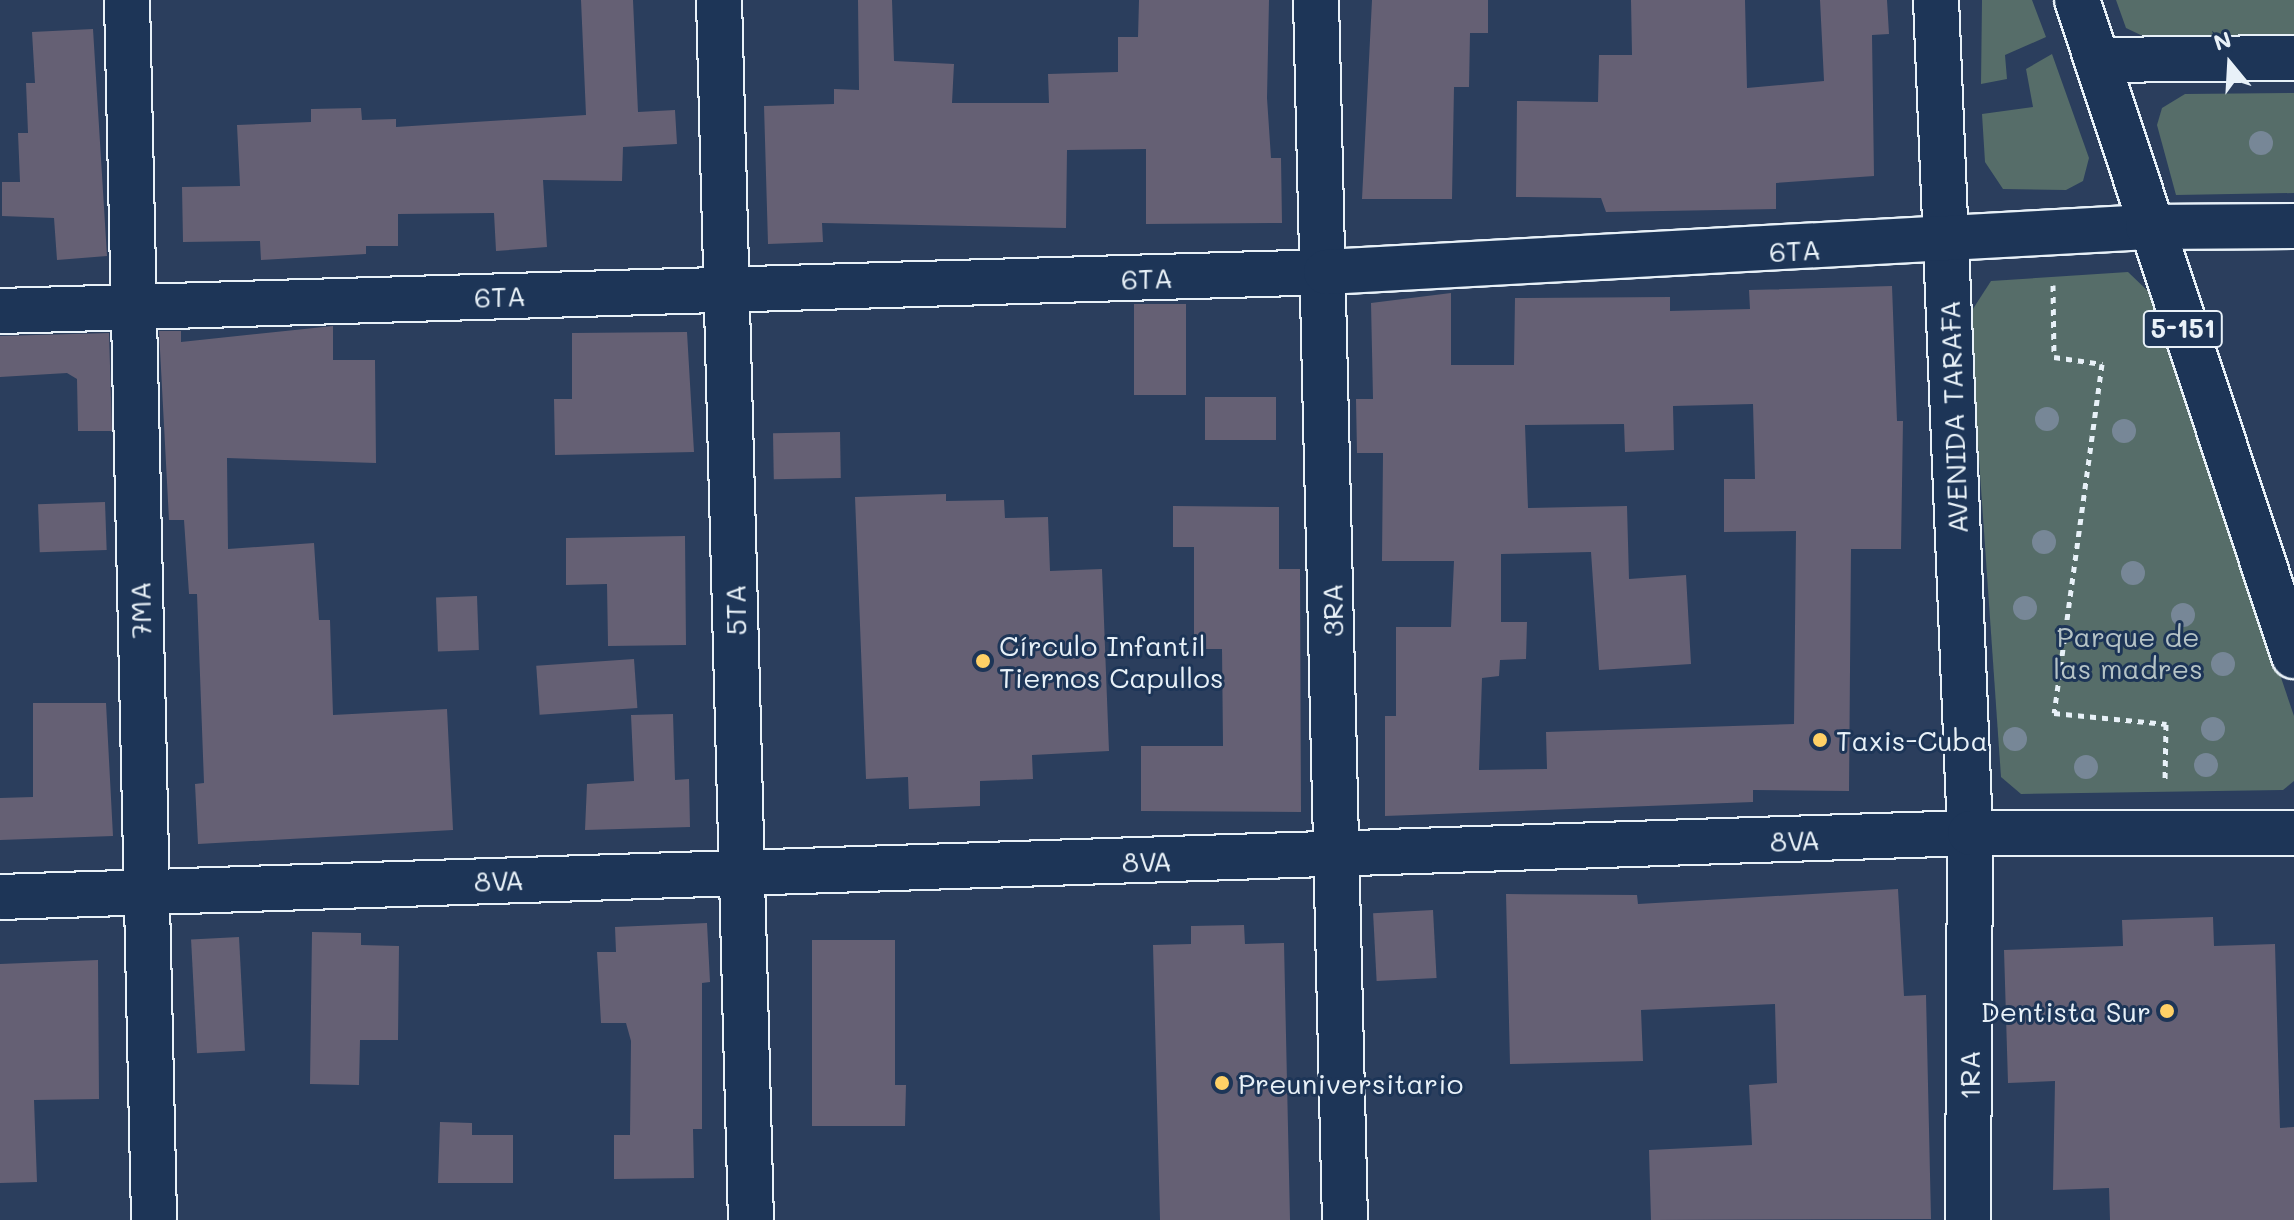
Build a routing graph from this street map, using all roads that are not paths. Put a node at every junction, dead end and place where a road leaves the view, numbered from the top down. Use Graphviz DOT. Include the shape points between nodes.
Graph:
graph roads {
  1 [pos="127,0"];
  2 [pos="719,0"];
  3 [pos="1316,0"];
  4 [pos="1936,0"];
  5 [pos="2077,0"];
  6 [pos="2294,58"];
  7 [pos="2097,60"];
  8 [pos="2294,226"];
  9 [pos="2148,227"];
  10 [pos="1946,243"];
  11 [pos="1326,272"];
  12 [pos="727,290"];
  13 [pos="133,307"];
  14 [pos="0,311"];
  15 [pos="2294,656"];
  16 [pos="1970,833"];
  17 [pos="2294,833"];
  18 [pos="1336,856"];
  19 [pos="742,871"];
  20 [pos="146,892"];
  21 [pos="0,897"];
  22 [pos="154,1220"];
  23 [pos="751,1220"];
  24 [pos="1345,1220"];
  25 [pos="1968,1220"];
  1 -- 13 [label="street, 7MA"];
  2 -- 12 [label="street, 5TA"];
  3 -- 11 [label="street, 3RA"];
  4 -- 10 [label="street, AVENIDA TARAFA"];
  5 -- 7 [label="street, 5-151"];
  6 -- 7 [label="street"];
  7 -- 9 [label="street, 5-151"];
  8 -- 9 [label="street, 6TA"];
  9 -- 10 [label="street, 6TA"];
  9 -- 15 [label="street, 5-151"];
  10 -- 11 [label="street, 6TA"];
  10 -- 16 [label="street, AVENIDA TARAFA"];
  11 -- 12 [label="street, 6TA"];
  11 -- 18 [label="street, 3RA"];
  12 -- 13 [label="street, 6TA"];
  12 -- 19 [label="street, 5TA"];
  13 -- 14 [label="street, 6TA"];
  13 -- 20 [label="street, 7MA"];
  16 -- 17 [label="street, 8VA"];
  16 -- 18 [label="street, 8VA"];
  16 -- 25 [label="street, 1RA"];
  18 -- 19 [label="street, 8VA"];
  18 -- 24 [label="street, 3RA"];
  19 -- 20 [label="street, 8VA"];
  19 -- 23 [label="street, 5TA"];
  20 -- 21 [label="street, 8VA"];
  20 -- 22 [label="street, 7MA"];
}
